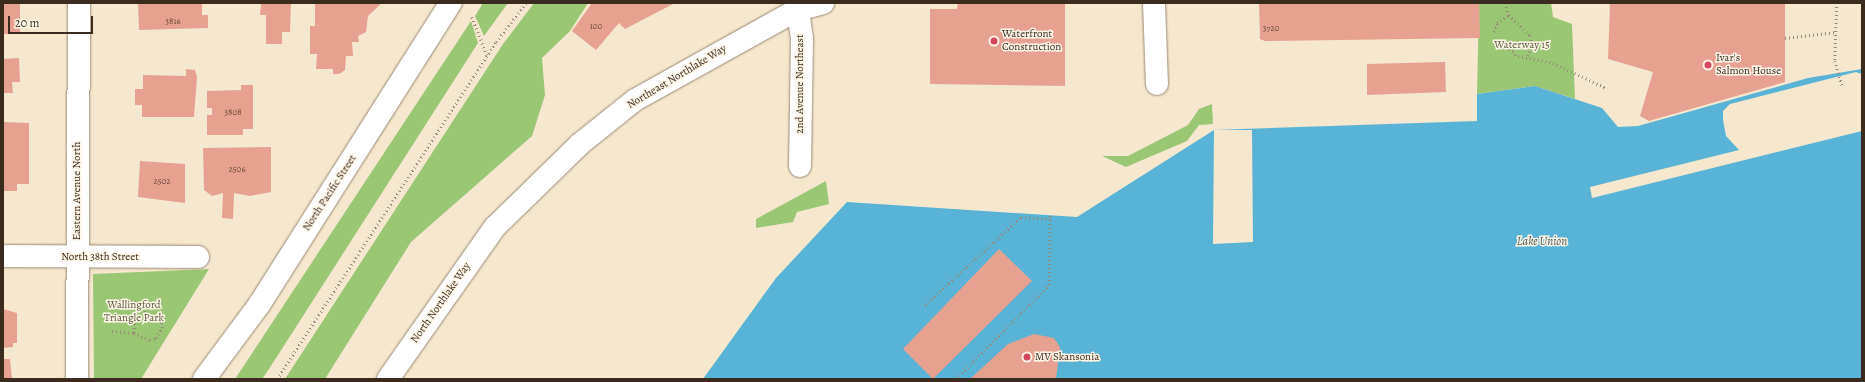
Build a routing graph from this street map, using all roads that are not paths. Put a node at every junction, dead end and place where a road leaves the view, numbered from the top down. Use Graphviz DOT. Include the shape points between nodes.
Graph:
graph roads {
  1 [pos="79,3"];
  2 [pos="823,3"];
  3 [pos="1154,3"];
  4 [pos="460,7"];
  5 [pos="797,7"];
  6 [pos="1157,84"];
  7 [pos="800,166"];
  8 [pos="495,227"];
  9 [pos="3,256"];
  10 [pos="198,256"];
  11 [pos="78,257"];
  12 [pos="77,379"];
  13 [pos="204,379"];
  14 [pos="388,379"];
  1 -- 11 [label="street, Eastern Avenue North"];
  2 -- 5 [label="street, Northeast Northlake Way"];
  3 -- 6 [label="street"];
  4 -- 13 [label="street, North Pacific Street" via="259,305"];
  5 -- 7 [label="street, 2nd Avenue Northeast" via="802,39"];
  5 -- 8 [label="street, Northeast Northlake Way" via="635,100 580,144"];
  8 -- 14 [label="street, North Northlake Way"];
  9 -- 11 [label="street, North 38th Street"];
  10 -- 11 [label="street, North 38th Street"];
  11 -- 12 [label="street, Eastern Avenue North"];
}
